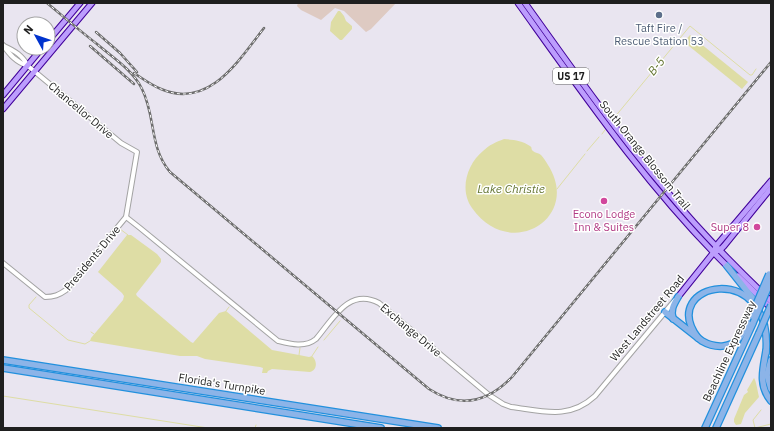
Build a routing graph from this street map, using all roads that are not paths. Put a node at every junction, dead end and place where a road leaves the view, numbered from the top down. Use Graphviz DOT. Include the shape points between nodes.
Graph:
graph roads {
  1 [pos="80,3"];
  2 [pos="90,3"];
  3 [pos="518,3"];
  4 [pos="525,3"];
  5 [pos="56,32"];
  6 [pos="3,45"];
  7 [pos="36,56"];
  8 [pos="28,66"];
  9 [pos="35,71"];
  10 [pos="3,95"];
  11 [pos="3,110"];
  12 [pos="137,152"];
  13 [pos="638,166"];
  14 [pos="650,172"];
  15 [pos="771,181"];
  16 [pos="771,188"];
  17 [pos="126,217"];
  18 [pos="718,248"];
  19 [pos="714,252"];
  20 [pos="3,263"];
  21 [pos="727,266"];
  22 [pos="770,271"];
  23 [pos="771,281"];
  24 [pos="678,296"];
  25 [pos="771,301"];
  26 [pos="771,305"];
  27 [pos="771,308"];
  28 [pos="665,312"];
  29 [pos="673,319"];
  30 [pos="698,338"];
  31 [pos="766,353"];
  32 [pos="3,360"];
  33 [pos="771,360"];
  34 [pos="3,368"];
  35 [pos="771,389"];
  36 [pos="595,396"];
  37 [pos="771,400"];
  38 [pos="381,428"];
  39 [pos="438,428"];
  40 [pos="705,428"];
  41 [pos="716,428"];
  1 -- 5 [label="main road"];
  2 -- 9 [label="main road"];
  3 -- 13 [label="main road, South Orange Blossom Trail / US 17"];
  4 -- 14 [label="main road, South Orange Blossom Trail / US 17" via="603,112"];
  6 -- 8 [label="street, Chancellor Drive" via="24,58"];
  6 -- 8 [label="street, Chancellor Drive" via="14,59"];
  7 -- 8 [label="main road"];
  8 -- 9 [label="street, Chancellor Drive"];
  8 -- 10 [label="main road"];
  9 -- 11 [label="main road"];
  9 -- 12 [label="street, Chancellor Drive" via="121,143"];
  12 -- 17 [label="street, Presidents Drive"];
  13 -- 14 [label="main road"];
  13 -- 19 [label="main road, South Orange Blossom Trail / US 17"];
  14 -- 18 [label="main road, South Orange Blossom Trail / US 17"];
  15 -- 18 [label="main road"];
  16 -- 18 [label="main road"];
  17 -- 20 [label="street, Presidents Drive" via="66,290 59,295 45,297"];
  17 -- 36 [label="street, Exchange Drive" via="278,341 301,345 311,343 343,306 357,298 364,298 379,303 502,404 564,412 581,407"];
  18 -- 19 [label="main road"];
  18 -- 25 [label="main road, South Orange Blossom Trail / US 17"];
  19 -- 21 [label="main road, South Orange Blossom Trail / US 17"];
  19 -- 24 [label="main road, West Landstreet Road"];
  21 -- 27 [label="main road, South Orange Blossom Trail / US 17"];
  21 -- 31 [label="highway" via="763,314 768,334"];
  22 -- 30 [label="highway, bridge" via="740,338 722,346 713,346"];
  23 -- 40 [label="highway, Beachline Expressway, bridge"];
  24 -- 28 [label="street, West Landstreet Road"];
  24 -- 29 [label="highway" via="671,311"];
  26 -- 41 [label="highway, Beachline Expressway, bridge"];
  28 -- 29 [label="highway"];
  28 -- 36 [label="street, West Landstreet Road"];
  29 -- 30 [label="highway"];
  30 -- 31 [label="highway" via="690,320 694,303 700,295 709,290 728,289 745,296 758,308 766,330"];
  31 -- 37 [label="highway" via="762,381"];
  32 -- 39 [label="highway, Florida's Turnpike"];
  33 -- 35 [label="highway" via="767,375"];
  34 -- 38 [label="highway, Florida's Turnpike"];
}
